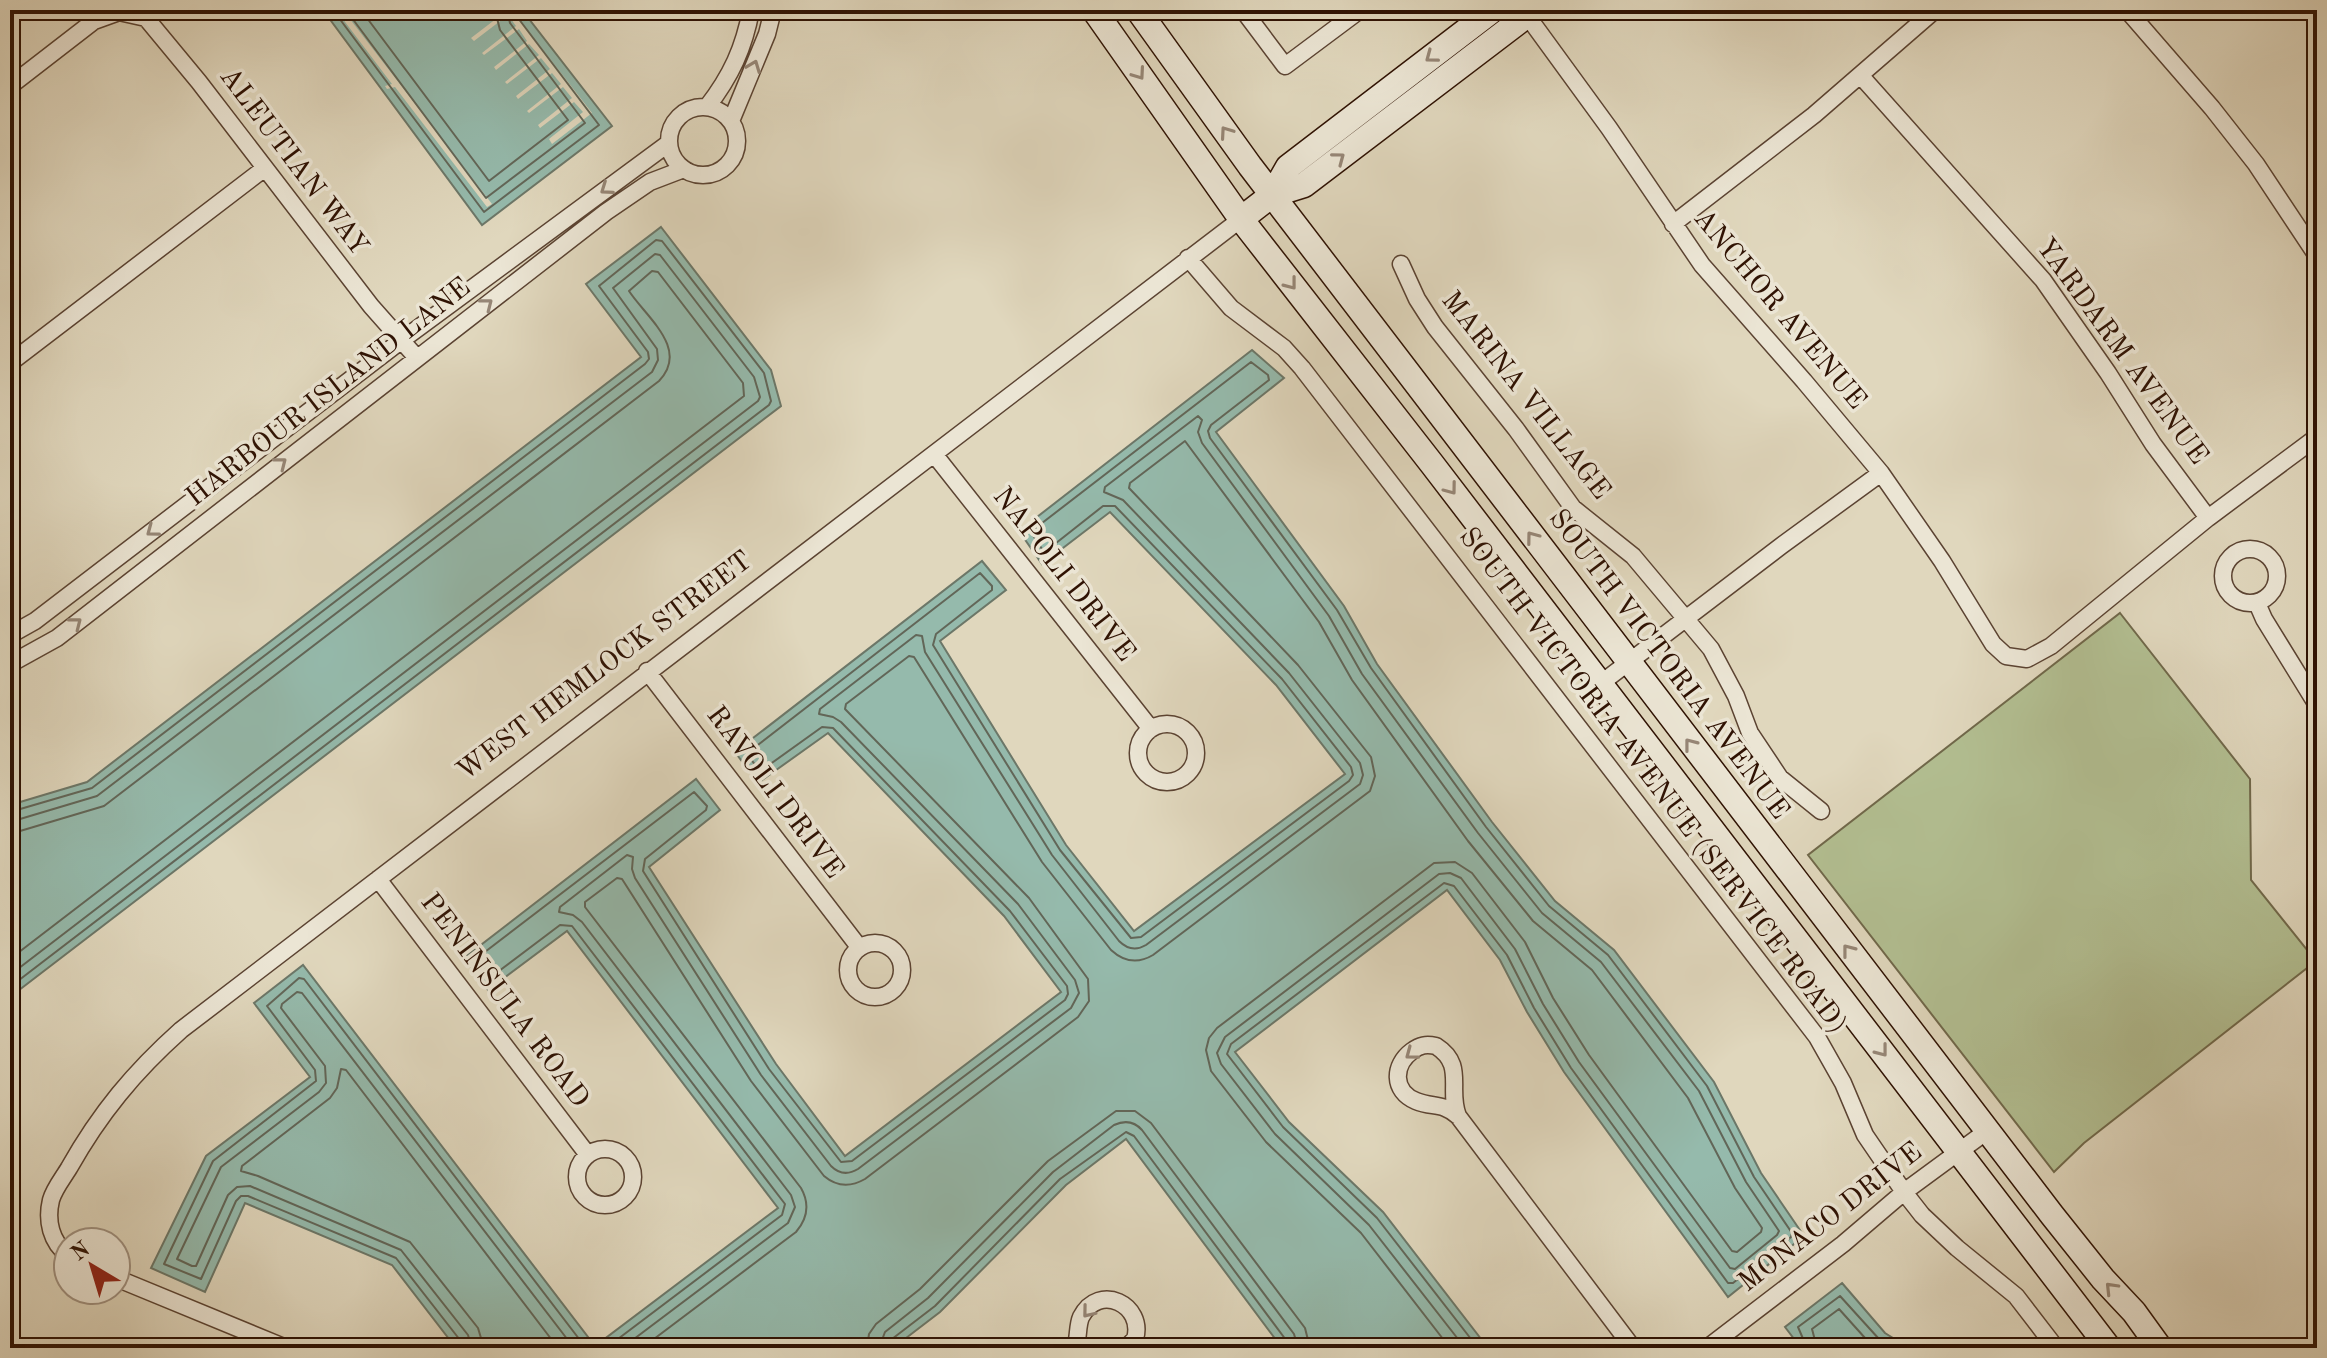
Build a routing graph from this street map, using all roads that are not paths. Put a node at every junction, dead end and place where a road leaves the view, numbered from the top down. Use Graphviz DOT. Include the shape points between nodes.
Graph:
graph roads {
  1 [pos="751,10"];
  2 [pos="773,10"];
  3 [pos="1094,10"];
  4 [pos="1138,10"];
  5 [pos="1243,10"];
  6 [pos="1360,10"];
  7 [pos="1493,10"];
  8 [pos="1935,10"];
  9 [pos="2127,10"];
  10 [pos="1528,12"];
  11 [pos="1860,75"];
  12 [pos="10,86"];
  13 [pos="707,107"];
  14 [pos="731,121"];
  15 [pos="669,143"];
  16 [pos="265,168"];
  17 [pos="684,169"];
  18 [pos="1272,195"];
  19 [pos="1241,219"];
  20 [pos="1673,224"];
  21 [pos="2317,256"];
  22 [pos="1188,258"];
  23 [pos="1401,264"];
  24 [pos="402,340"];
  25 [pos="417,358"];
  26 [pos="10,363"];
  27 [pos="2317,437"];
  28 [pos="934,454"];
  29 [pos="1881,473"];
  30 [pos="2208,518"];
  31 [pos="2257,603"];
  32 [pos="1687,619"];
  33 [pos="10,635"];
  34 [pos="10,664"];
  35 [pos="1628,664"];
  36 [pos="647,671"];
  37 [pos="1600,684"];
  38 [pos="2317,705"];
  39 [pos="1151,729"];
  40 [pos="1821,811"];
  41 [pos="378,879"];
  42 [pos="859,947"];
  43 [pos="1458,1116"];
  44 [pos="1987,1131"];
  45 [pos="1959,1151"];
  46 [pos="588,1155"];
  47 [pos="1904,1192"];
  48 [pos="52,1232"];
  49 [pos="132,1285"];
  50 [pos="286,1348"];
  51 [pos="1075,1348"];
  52 [pos="1126,1348"];
  53 [pos="1633,1348"];
  54 [pos="1707,1348"];
  55 [pos="2056,1348"];
  56 [pos="2109,1348"];
  57 [pos="2160,1348"];
  1 -- 13 [label="street" via="729,78"];
  14 -- 2 [label="street, one-way"];
  3 -- 19 [label="main road, one-way"];
  18 -- 4 [label="main road, SOUTH VICTORIA AVENUE, one-way"];
  5 -- 6 [label="street" via="1285,66"];
  7 -- 18 [label="main road, WEST HEMLOCK STREET, one-way" via="1288,167"];
  8 -- 11 [label="street"];
  9 -- 21 [label="street" via="2239,142"];
  18 -- 10 [label="main road, WEST HEMLOCK STREET, one-way" via="1304,185"];
  10 -- 20 [label="street, ANCHOR AVENUE"];
  11 -- 20 [label="street"];
  11 -- 30 [label="street, YARDARM AVENUE" via="2043,280"];
  12 -- 16 [label="street, ALEUTIAN WAY" via="94,21 119,12 146,18"];
  13 -- 14 [label="street"];
  13 -- 15 [label="street" via="682,114"];
  14 -- 17 [label="street" via="737,149 726,166 705,175"];
  15 -- 17 [label="street"];
  15 -- 24 [label="street, HARBOUR ISLAND LANE, one-way"];
  16 -- 24 [label="street, ALEUTIAN WAY"];
  16 -- 26 [label="street"];
  25 -- 17 [label="street, HARBOUR ISLAND LANE, one-way" via="606,212 650,182"];
  18 -- 19 [label="main road, WEST HEMLOCK STREET"];
  35 -- 18 [label="main road, SOUTH VICTORIA AVENUE, one-way"];
  19 -- 22 [label="street, WEST HEMLOCK STREET"];
  19 -- 37 [label="main road, one-way"];
  20 -- 29 [label="street, ANCHOR AVENUE" via="1711,277"];
  22 -- 28 [label="street, WEST HEMLOCK STREET"];
  22 -- 47 [label="street, SOUTH VICTORIA AVENUE (SERVICE ROAD)" via="1231,308 1302,368 1807,1025 1831,1060 1865,1135"];
  23 -- 32 [label="street, MARINA VILLAGE" via="1435,327 1573,508 1633,556"];
  24 -- 25 [label="street, ALEUTIAN WAY"];
  24 -- 33 [label="street, HARBOUR ISLAND LANE, one-way"];
  34 -- 25 [label="street, HARBOUR ISLAND LANE, one-way" via="57,638"];
  27 -- 30 [label="street"];
  28 -- 36 [label="street, WEST HEMLOCK STREET"];
  28 -- 39 [label="street, NAPOLI DRIVE"];
  29 -- 30 [label="street, ANCHOR AVENUE" via="1993,644 2006,656 2027,659"];
  29 -- 32 [label="street"];
  31 -- 38 [label="street"];
  32 -- 35 [label="street"];
  32 -- 40 [label="street, MARINA VILLAGE" via="1711,649 1761,753 1780,778"];
  35 -- 37 [label="street"];
  44 -- 35 [label="main road, SOUTH VICTORIA AVENUE, one-way"];
  36 -- 41 [label="street, WEST HEMLOCK STREET"];
  36 -- 42 [label="street, RAVOLI DRIVE"];
  37 -- 45 [label="main road, one-way"];
  41 -- 46 [label="street, PENINSULA ROAD"];
  41 -- 48 [label="street, WEST HEMLOCK STREET" via="146,1061 110,1101 51,1199"];
  43 -- 43 [label="street, one-way" via="1452,1062 1436,1046 1419,1047 1398,1065 1399,1085 1412,1100 1443,1106"];
  43 -- 53 [label="street"];
  44 -- 45 [label="street, MONACO DRIVE"];
  57 -- 44 [label="main road, SOUTH VICTORIA AVENUE, one-way"];
  45 -- 47 [label="street, MONACO DRIVE"];
  45 -- 56 [label="main road"];
  47 -- 54 [label="street, MONACO DRIVE"];
  47 -- 55 [label="street, SOUTH VICTORIA AVENUE (SERVICE ROAD)" via="1957,1248 2016,1296"];
  49 -- 50 [label="street"];
  52 -- 51 [label="street, one-way" via="1136,1337 1136,1322 1121,1302 1109,1298 1082,1314"];
}
